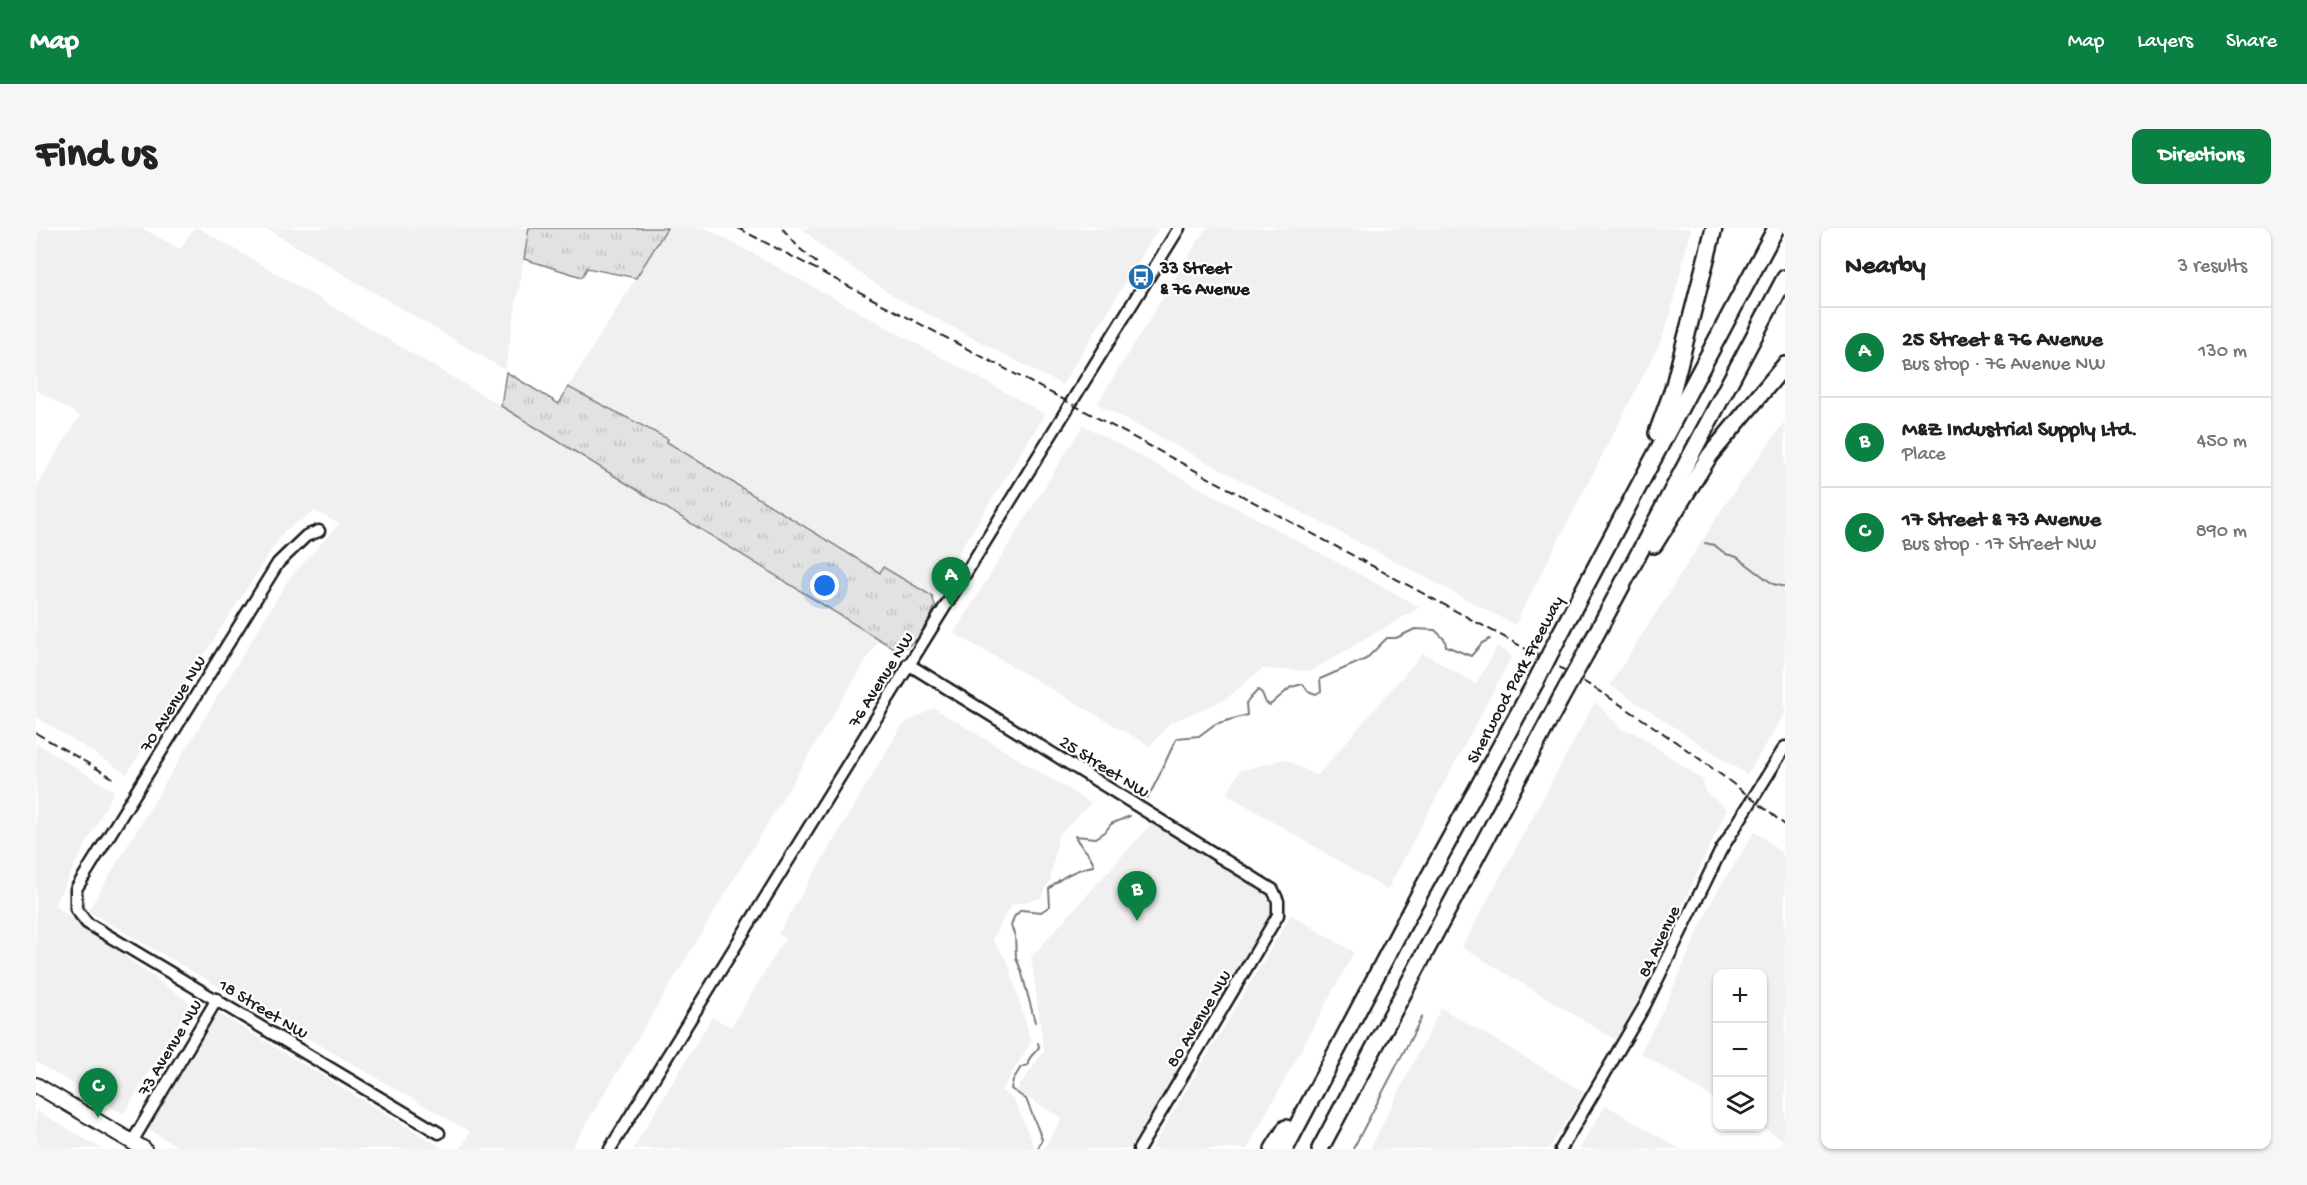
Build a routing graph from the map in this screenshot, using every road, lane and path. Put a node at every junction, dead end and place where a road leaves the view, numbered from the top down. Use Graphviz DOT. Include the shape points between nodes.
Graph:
graph roads {
  1 [pos="1179,228"];
  2 [pos="1714,228"];
  3 [pos="1776,228"];
  4 [pos="1785,278"];
  5 [pos="1785,365"];
  6 [pos="1633,496"];
  7 [pos="319,531"];
  8 [pos="1598,630"];
  9 [pos="908,664"];
  10 [pos="1785,747"];
  11 [pos="1278,901"];
  12 [pos="76,909"];
  13 [pos="1443,920"];
  14 [pos="217,999"];
  15 [pos="1345,1038"];
  16 [pos="36,1085"];
  17 [pos="439,1132"];
  18 [pos="138,1145"];
  19 [pos="610,1149"];
  20 [pos="1139,1149"];
  21 [pos="1273,1149"];
  22 [pos="1285,1149"];
  23 [pos="1320,1149"];
  24 [pos="1332,1149"];
  25 [pos="1561,1149"];
  1 -- 9 [label="street, 76 Avenue NW"];
  2 -- 6 [label="highway" via="1673,389"];
  3 -- 6 [label="highway, Sherwood Park Freeway"];
  4 -- 8 [label="highway"];
  5 -- 8 [label="highway" via="1710,455"];
  6 -- 15 [label="highway, Sherwood Park Freeway, bridge"];
  7 -- 12 [label="street, 70 Avenue NW" via="306,536 278,564 76,889"];
  8 -- 13 [label="highway, bridge"];
  9 -- 11 [label="street, 25 Street NW" via="1257,879 1273,890"];
  9 -- 19 [label="street, 76 Avenue NW"];
  10 -- 25 [label="street, 84 Avenue" via="1721,850 1642,1010"];
  11 -- 20 [label="street, 80 Avenue NW" via="1278,915"];
  12 -- 14 [label="street, 18 Street NW" via="87,923"];
  13 -- 23 [label="highway"];
  13 -- 24 [label="highway" via="1421,974"];
  14 -- 17 [label="street, 18 Street NW"];
  14 -- 18 [label="street, 73 Avenue NW"];
  15 -- 21 [label="highway" via="1322,1067"];
  15 -- 22 [label="highway, Sherwood Park Freeway"];
  16 -- 18 [label="main road"];
}
